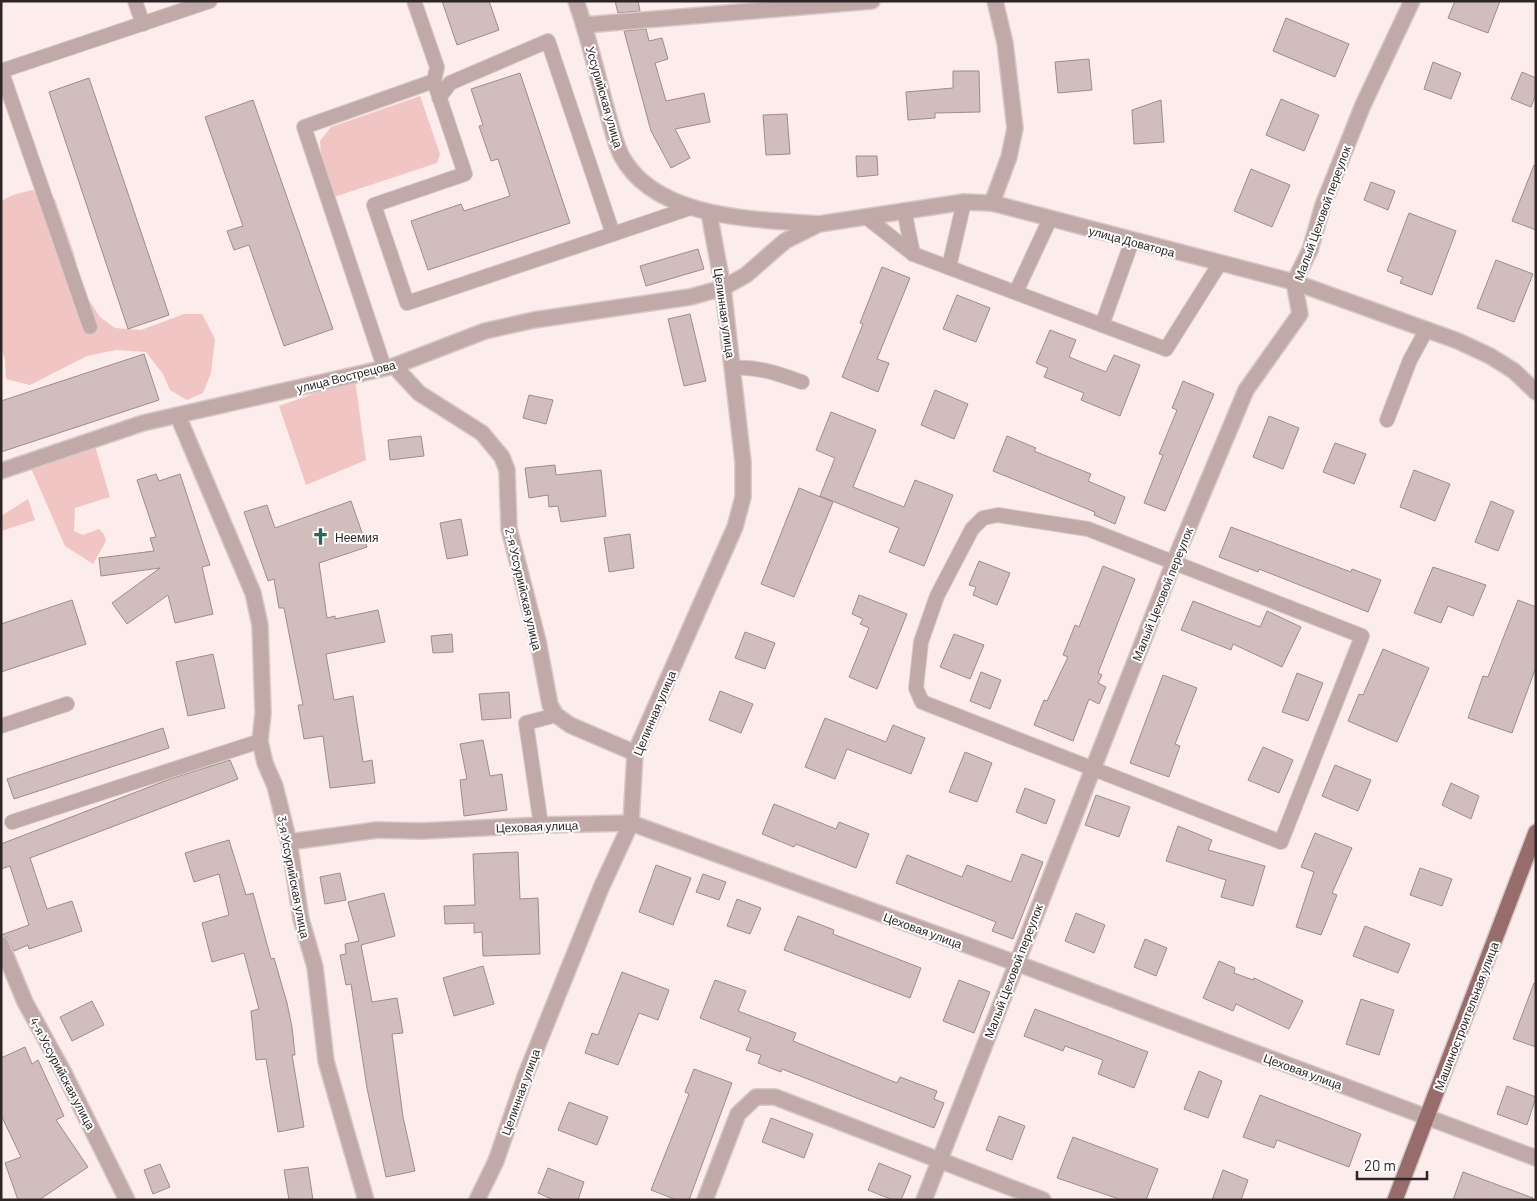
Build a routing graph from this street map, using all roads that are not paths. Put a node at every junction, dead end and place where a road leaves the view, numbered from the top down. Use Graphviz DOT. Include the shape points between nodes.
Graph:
graph roads {
  1 [pos="135,1"];
  2 [pos="210,1"];
  3 [pos="414,1"];
  4 [pos="576,1"];
  5 [pos="872,1"];
  6 [pos="995,1"];
  7 [pos="1412,1"];
  8 [pos="143,24"];
  9 [pos="584,25"];
  10 [pos="1,71"];
  11 [pos="434,81"];
  12 [pos="439,98"];
  13 [pos="964,202"];
  14 [pos="992,203"];
  15 [pos="690,208"];
  16 [pos="904,210"];
  17 [pos="709,213"];
  18 [pos="866,217"];
  19 [pos="1050,219"];
  20 [pos="820,224"];
  21 [pos="613,234"];
  22 [pos="1132,242"];
  23 [pos="913,254"];
  24 [pos="1220,263"];
  25 [pos="949,267"];
  26 [pos="1294,282"];
  27 [pos="723,288"];
  28 [pos="1016,292"];
  29 [pos="1102,325"];
  30 [pos="90,327"];
  31 [pos="1427,329"];
  32 [pos="389,366"];
  33 [pos="732,368"];
  34 [pos="802,382"];
  35 [pos="1536,392"];
  36 [pos="178,416"];
  37 [pos="1387,420"];
  38 [pos="1,471"];
  39 [pos="1174,562"];
  40 [pos="67,704"];
  41 [pos="556,715"];
  42 [pos="1,726"];
  43 [pos="260,741"];
  44 [pos="635,753"];
  45 [pos="1093,768"];
  46 [pos="12,822"];
  47 [pos="630,824"];
  48 [pos="542,825"];
  49 [pos="1536,832"];
  50 [pos="289,842"];
  51 [pos="1,944"];
  52 [pos="1016,963"];
  53 [pos="1427,1117"];
  54 [pos="1536,1158"];
  55 [pos="939,1160"];
  56 [pos="127,1200"];
  57 [pos="366,1200"];
  58 [pos="477,1200"];
  59 [pos="705,1200"];
  60 [pos="924,1200"];
  61 [pos="1043,1200"];
  62 [pos="1395,1200"];
  1 -- 8 [label="lane"];
  2 -- 8 [label="lane"];
  3 -- 11 [label="lane" via="437,67"];
  4 -- 9 [label="street, Уссурийская улица"];
  5 -- 9 [label="street"];
  6 -- 14 [label="street" via="1005,43 1015,128 1009,157"];
  7 -- 26 [label="street, Малый Цеховой переулок" via="1363,104 1323,205 1310,250"];
  8 -- 10 [label="lane"];
  9 -- 15 [label="street, Уссурийская улица" via="621,154 630,170 655,190"];
  10 -- 30 [label="lane"];
  11 -- 12 [label="lane"];
  11 -- 32 [label="lane" via="304,127"];
  12 -- 21 [label="lane" via="450,83 548,41"];
  12 -- 21 [label="lane" via="465,174 374,205 407,303"];
  13 -- 14 [label="street, улица Доватора"];
  13 -- 16 [label="street, улица Доватора"];
  13 -- 25 [label="lane"];
  14 -- 19 [label="street, улица Доватора"];
  15 -- 17 [label="street, Уссурийская улица"];
  15 -- 21 [label="lane"];
  16 -- 18 [label="street, улица Доватора"];
  16 -- 23 [label="lane"];
  17 -- 20 [label="street, Уссурийская улица"];
  17 -- 27 [label="street, Целинная улица"];
  18 -- 20 [label="street, улица Доватора"];
  18 -- 23 [label="lane"];
  19 -- 22 [label="street, улица Доватора"];
  19 -- 28 [label="lane"];
  20 -- 27 [label="street, улица Доватора" via="785,241 746,274"];
  22 -- 24 [label="street, улица Доватора"];
  22 -- 29 [label="lane"];
  23 -- 25 [label="lane"];
  24 -- 26 [label="street, улица Доватора"];
  24 -- 29 [label="lane" via="1166,349"];
  25 -- 28 [label="lane"];
  26 -- 31 [label="street, улица Доватора"];
  26 -- 39 [label="street, Малый Цеховой переулок" via="1300,314 1246,390"];
  27 -- 32 [label="street, улица Вострецова" via="690,298 501,327"];
  27 -- 33 [label="street, Целинная улица"];
  28 -- 29 [label="lane"];
  31 -- 35 [label="street, улица Доватора" via="1490,356 1514,371"];
  31 -- 37 [label="lane" via="1410,360"];
  32 -- 36 [label="street, улица Вострецова"];
  32 -- 41 [label="street, 2-я Уссурийская улица" via="419,393 482,433 502,457 507,470 509,529 538,641 546,691"];
  33 -- 34 [label="lane" via="749,366"];
  33 -- 44 [label="street, Целинная улица" via="743,462 743,497 735,527"];
  36 -- 38 [label="street, улица Вострецова" via="143,423"];
  36 -- 43 [label="street, 3-я Уссурийская улица" via="258,609"];
  39 -- 45 [label="street, Малый Цеховой переулок"];
  39 -- 45 [label="lane" via="1088,529 998,515 983,518 972,529 937,596 921,642 916,688 922,702"];
  39 -- 45 [label="lane" via="1362,636 1281,842"];
  40 -- 42 [label="lane"];
  41 -- 44 [label="street"];
  41 -- 48 [label="lane" via="526,723"];
  43 -- 46 [label="lane"];
  43 -- 50 [label="street, 3-я Уссурийская улица"];
  44 -- 47 [label="street, Целинная улица"];
  45 -- 52 [label="street, Малый Цеховой переулок"];
  47 -- 48 [label="street, Цеховая улица"];
  47 -- 52 [label="street, Цеховая улица"];
  47 -- 58 [label="street, Целинная улица" via="526,1074 496,1160"];
  48 -- 50 [label="street, Цеховая улица" via="377,830"];
  49 -- 53 [label="main road, Машиностроительная улица"];
  50 -- 57 [label="street, 3-я Уссурийская улица" via="301,920 315,967 326,1061"];
  51 -- 56 [label="street, 4-я Уссурийская улица" via="25,1002"];
  52 -- 53 [label="street, Цеховая улица"];
  52 -- 55 [label="street, Малый Цеховой переулок"];
  53 -- 54 [label="street, Цеховая улица"];
  53 -- 62 [label="main road, Машиностроительная улица"];
  55 -- 59 [label="street" via="775,1097 756,1097 738,1114"];
  55 -- 60 [label="street, Малый Цеховой переулок"];
  55 -- 61 [label="street"];
}
